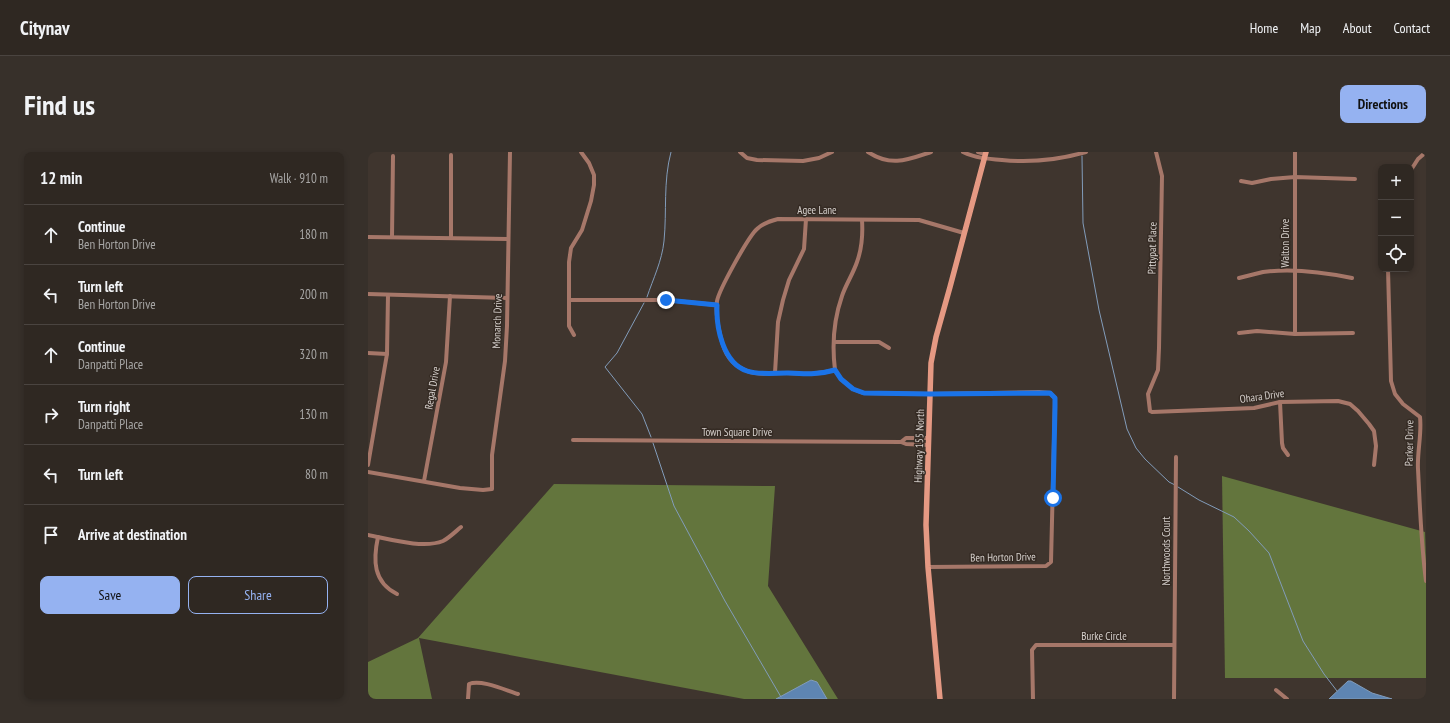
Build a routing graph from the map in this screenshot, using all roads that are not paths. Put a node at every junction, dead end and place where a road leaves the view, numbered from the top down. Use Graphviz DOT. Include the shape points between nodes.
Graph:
graph roads {
  1 [pos="510,152"];
  2 [pos="581,152"];
  3 [pos="740,152"];
  4 [pos="832,152"];
  5 [pos="868,152"];
  6 [pos="931,152"];
  7 [pos="963,152"];
  8 [pos="978,152"];
  9 [pos="1086,152"];
  10 [pos="1156,152"];
  11 [pos="1295,152"];
  12 [pos="1426,152"];
  13 [pos="451,155"];
  14 [pos="985,155"];
  15 [pos="393,156"];
  16 [pos="1414,165"];
  17 [pos="1295,177"];
  18 [pos="1355,179"];
  19 [pos="1241,181"];
  20 [pos="806,219"];
  21 [pos="862,220"];
  22 [pos="964,233"];
  23 [pos="368,237"];
  24 [pos="392,237"];
  25 [pos="451,237"];
  26 [pos="508,239"];
  27 [pos="1294,271"];
  28 [pos="1388,272"];
  29 [pos="1239,278"];
  30 [pos="1352,278"];
  31 [pos="368,294"];
  32 [pos="388,295"];
  33 [pos="450,296"];
  34 [pos="507,298"];
  35 [pos="569,300"];
  36 [pos="717,305"];
  37 [pos="1239,333"];
  38 [pos="1353,333"];
  39 [pos="1295,334"];
  40 [pos="574,335"];
  41 [pos="834,342"];
  42 [pos="1159,345"];
  43 [pos="889,348"];
  44 [pos="368,353"];
  45 [pos="387,354"];
  46 [pos="835,370"];
  47 [pos="775,373"];
  48 [pos="931,394"];
  49 [pos="1280,402"];
  50 [pos="573,440"];
  51 [pos="929,442"];
  52 [pos="1288,456"];
  53 [pos="1176,457"];
  54 [pos="368,465"];
  55 [pos="1374,465"];
  56 [pos="368,472"];
  57 [pos="424,481"];
  58 [pos="461,527"];
  59 [pos="368,535"];
  60 [pos="378,537"];
  61 [pos="928,567"];
  62 [pos="1426,581"];
  63 [pos="397,594"];
  64 [pos="1174,645"];
  65 [pos="1276,690"];
  66 [pos="518,694"];
  67 [pos="468,699"];
  68 [pos="940,699"];
  69 [pos="1033,699"];
  70 [pos="1174,699"];
  71 [pos="1287,699"];
  1 -- 26 [label="street, Monarch Drive"];
  2 -- 35 [label="street" via="594,175 594,185 582,230 571,248"];
  3 -- 4 [label="street" via="747,158 757,160 803,161"];
  5 -- 6 [label="street" via="882,159 895,161 908,160"];
  7 -- 14 [label="street"];
  8 -- 14 [label="street"];
  9 -- 14 [label="street" via="1067,158 1039,161 1016,161"];
  10 -- 42 [label="street, Pittypat Place" via="1162,182"];
  11 -- 17 [label="street, Walton Drive"];
  12 -- 16 [label="street"];
  13 -- 25 [label="street"];
  14 -- 22 [label="main road, Highway 155 North"];
  15 -- 24 [label="street"];
  17 -- 18 [label="street"];
  17 -- 19 [label="street" via="1252,183"];
  17 -- 27 [label="street, Walton Drive"];
  20 -- 21 [label="street, Agee Lane"];
  20 -- 36 [label="street, Agee Lane" via="778,219 767,222 757,229 722,288"];
  20 -- 47 [label="street" via="804,249 789,280 778,322"];
  21 -- 22 [label="street, Agee Lane" via="919,220"];
  21 -- 41 [label="street" via="861,249 836,315"];
  22 -- 48 [label="main road, Highway 155 North" via="934,346 930,372"];
  23 -- 24 [label="street"];
  24 -- 25 [label="street"];
  25 -- 26 [label="street"];
  26 -- 34 [label="street, Monarch Drive"];
  27 -- 29 [label="street" via="1263,272"];
  27 -- 30 [label="street" via="1326,272"];
  27 -- 39 [label="street, Walton Drive"];
  28 -- 62 [label="street, Parker Drive" via="1391,381 1395,394 1403,404 1420,417 1418,469"];
  31 -- 32 [label="street"];
  32 -- 33 [label="street"];
  32 -- 45 [label="street"];
  33 -- 34 [label="street"];
  33 -- 57 [label="street, Regal Drive" via="446,362"];
  34 -- 57 [label="street, Monarch Drive" via="505,361 492,455 492,489 460,488"];
  35 -- 36 [label="street" via="666,300"];
  35 -- 40 [label="street" via="568,326"];
  36 -- 47 [label="street" via="719,327 730,359 747,371"];
  37 -- 39 [label="street" via="1257,331"];
  38 -- 39 [label="street"];
  41 -- 43 [label="street" via="879,342"];
  41 -- 46 [label="street"];
  42 -- 49 [label="street, Ohara Drive" via="1158,370 1148,394 1152,412 1254,408"];
  44 -- 45 [label="street"];
  45 -- 54 [label="street"];
  46 -- 47 [label="street" via="822,374"];
  46 -- 48 [label="street, Ben Horton Drive" via="853,389 864,393"];
  48 -- 51 [label="main road, Highway 155 North"];
  48 -- 61 [label="street, Ben Horton Drive" via="1050,393 1055,398 1055,407 1051,562 1046,566"];
  49 -- 52 [label="street" via="1282,443"];
  49 -- 55 [label="street, Ohara Drive" via="1338,401 1350,404 1374,431"];
  50 -- 51 [label="street, Town Square Drive" via="906,444"];
  51 -- 61 [label="main road, Highway 155 North" via="926,525"];
  53 -- 64 [label="street, Northwoods Court"];
  56 -- 57 [label="street"];
  58 -- 60 [label="street" via="444,540 433,544"];
  59 -- 60 [label="street"];
  60 -- 63 [label="street" via="375,557 378,573 384,585"];
  61 -- 68 [label="main road, Highway 155 North"];
  64 -- 69 [label="street, Burke Circle" via="1036,645 1032,650 1031,659"];
  64 -- 70 [label="street"];
  65 -- 71 [label="street"];
  66 -- 67 [label="street" via="474,683 469,684"];
}
